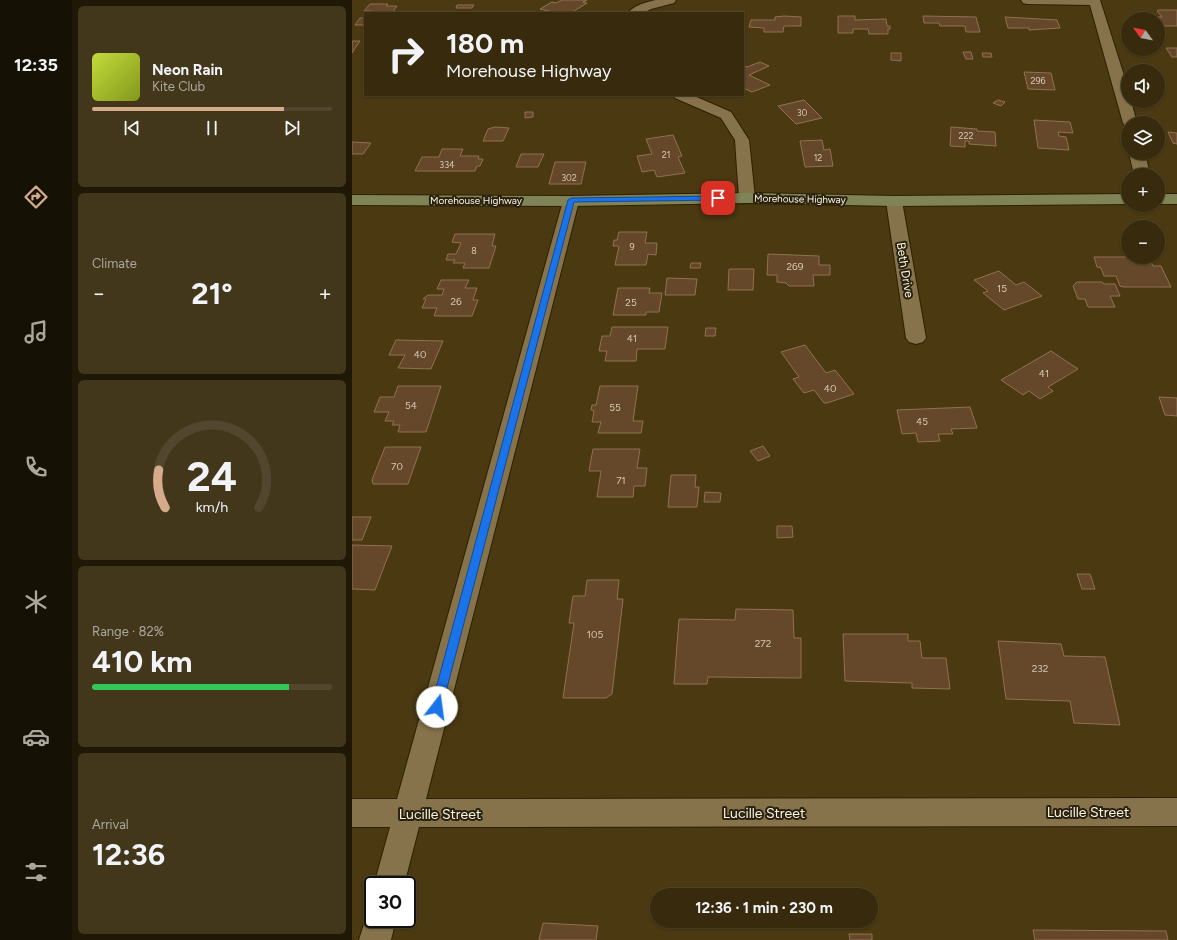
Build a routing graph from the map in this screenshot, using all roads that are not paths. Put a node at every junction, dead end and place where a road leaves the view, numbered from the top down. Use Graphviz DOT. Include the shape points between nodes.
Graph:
graph roads {
  1 [pos="670,0"];
  2 [pos="1027,0"];
  3 [pos="636,12"];
  4 [pos="682,96"];
  5 [pos="1128,116"];
  6 [pos="747,198"];
  7 [pos="1121,199"];
  8 [pos="1165,199"];
  9 [pos="1177,199"];
  10 [pos="352,200"];
  11 [pos="571,200"];
  12 [pos="894,201"];
  13 [pos="916,338"];
  14 [pos="1177,812"];
  15 [pos="352,813"];
  16 [pos="408,814"];
  17 [pos="391,876"];
  18 [pos="378,928"];
  19 [pos="375,940"];
  1 -- 3 [label="street" via="646,6"];
  2 -- 5 [label="street" via="1095,2"];
  4 -- 6 [label="street" via="726,115 742,140"];
  6 -- 11 [label="street, Morehouse Highway"];
  6 -- 12 [label="street, Morehouse Highway"];
  7 -- 12 [label="street, Morehouse Highway"];
  8 -- 9 [label="street"];
  10 -- 11 [label="street, Morehouse Highway"];
  11 -- 16 [label="street"];
  12 -- 13 [label="street, Beth Drive"];
  14 -- 16 [label="street, Lucille Street"];
  15 -- 16 [label="street, Lucille Street"];
  16 -- 17 [label="street"];
  18 -- 19 [label="street"];
}
